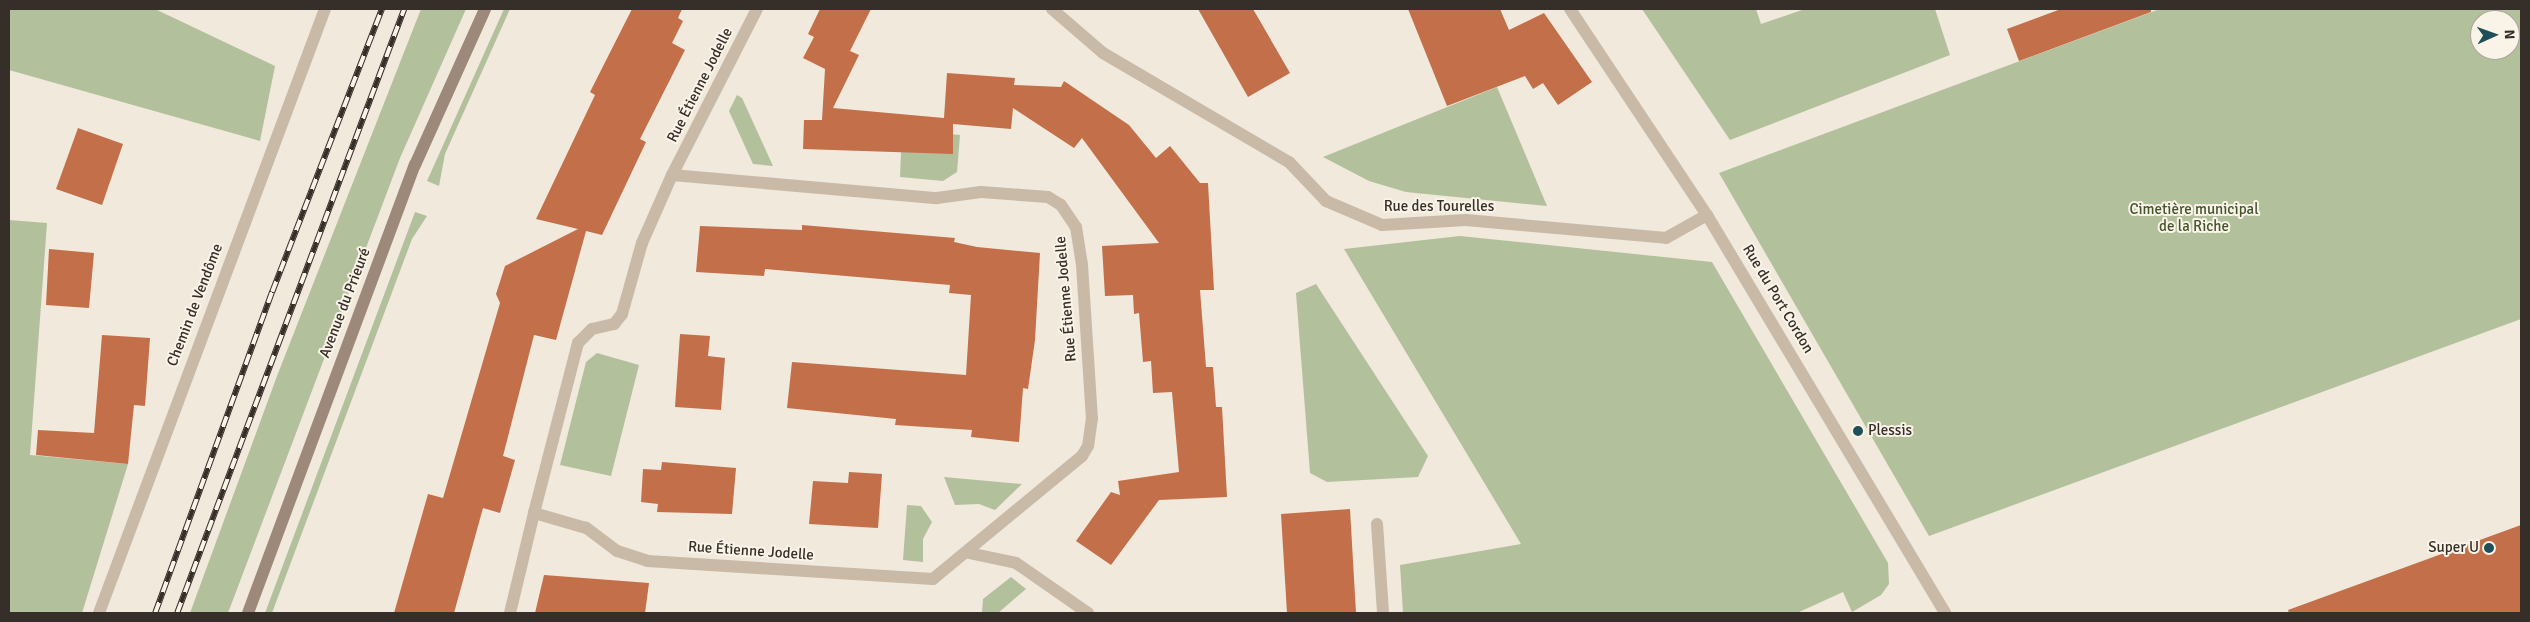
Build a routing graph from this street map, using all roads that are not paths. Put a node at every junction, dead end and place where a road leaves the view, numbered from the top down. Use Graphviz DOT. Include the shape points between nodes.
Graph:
graph roads {
  1 [pos="325,9"];
  2 [pos="485,9"];
  3 [pos="757,9"];
  4 [pos="1052,9"];
  5 [pos="1570,9"];
  6 [pos="672,175"];
  7 [pos="1707,214"];
  8 [pos="534,513"];
  9 [pos="1377,524"];
  10 [pos="969,553"];
  11 [pos="1940,612"];
  12 [pos="99,613"];
  13 [pos="248,613"];
  14 [pos="510,613"];
  15 [pos="1088,613"];
  16 [pos="1383,613"];
  1 -- 12 [label="street, Chemin de Vendôme"];
  2 -- 13 [label="street, Avenue du Prieuré" via="415,165"];
  3 -- 6 [label="street, Rue Étienne Jodelle"];
  4 -- 7 [label="street, Rue des Tourelles" via="1103,53 1289,162 1326,201 1382,225 1466,220 1666,238"];
  5 -- 7 [label="street, Rue du Port Cordon"];
  6 -- 8 [label="street, Rue Étienne Jodelle" via="632,271 622,314 614,324 592,329 578,343"];
  6 -- 10 [label="street, Rue Étienne Jodelle" via="938,198 981,192 1048,197 1061,205 1076,227 1082,265 1092,418 1088,446"];
  7 -- 11 [label="street, Rue du Port Cordon"];
  8 -- 10 [label="street, Rue Étienne Jodelle" via="586,528 617,551 648,561 933,579"];
  8 -- 14 [label="street, Rue Étienne Jodelle"];
  9 -- 16 [label="street"];
  10 -- 15 [label="street" via="1016,563"];
}
